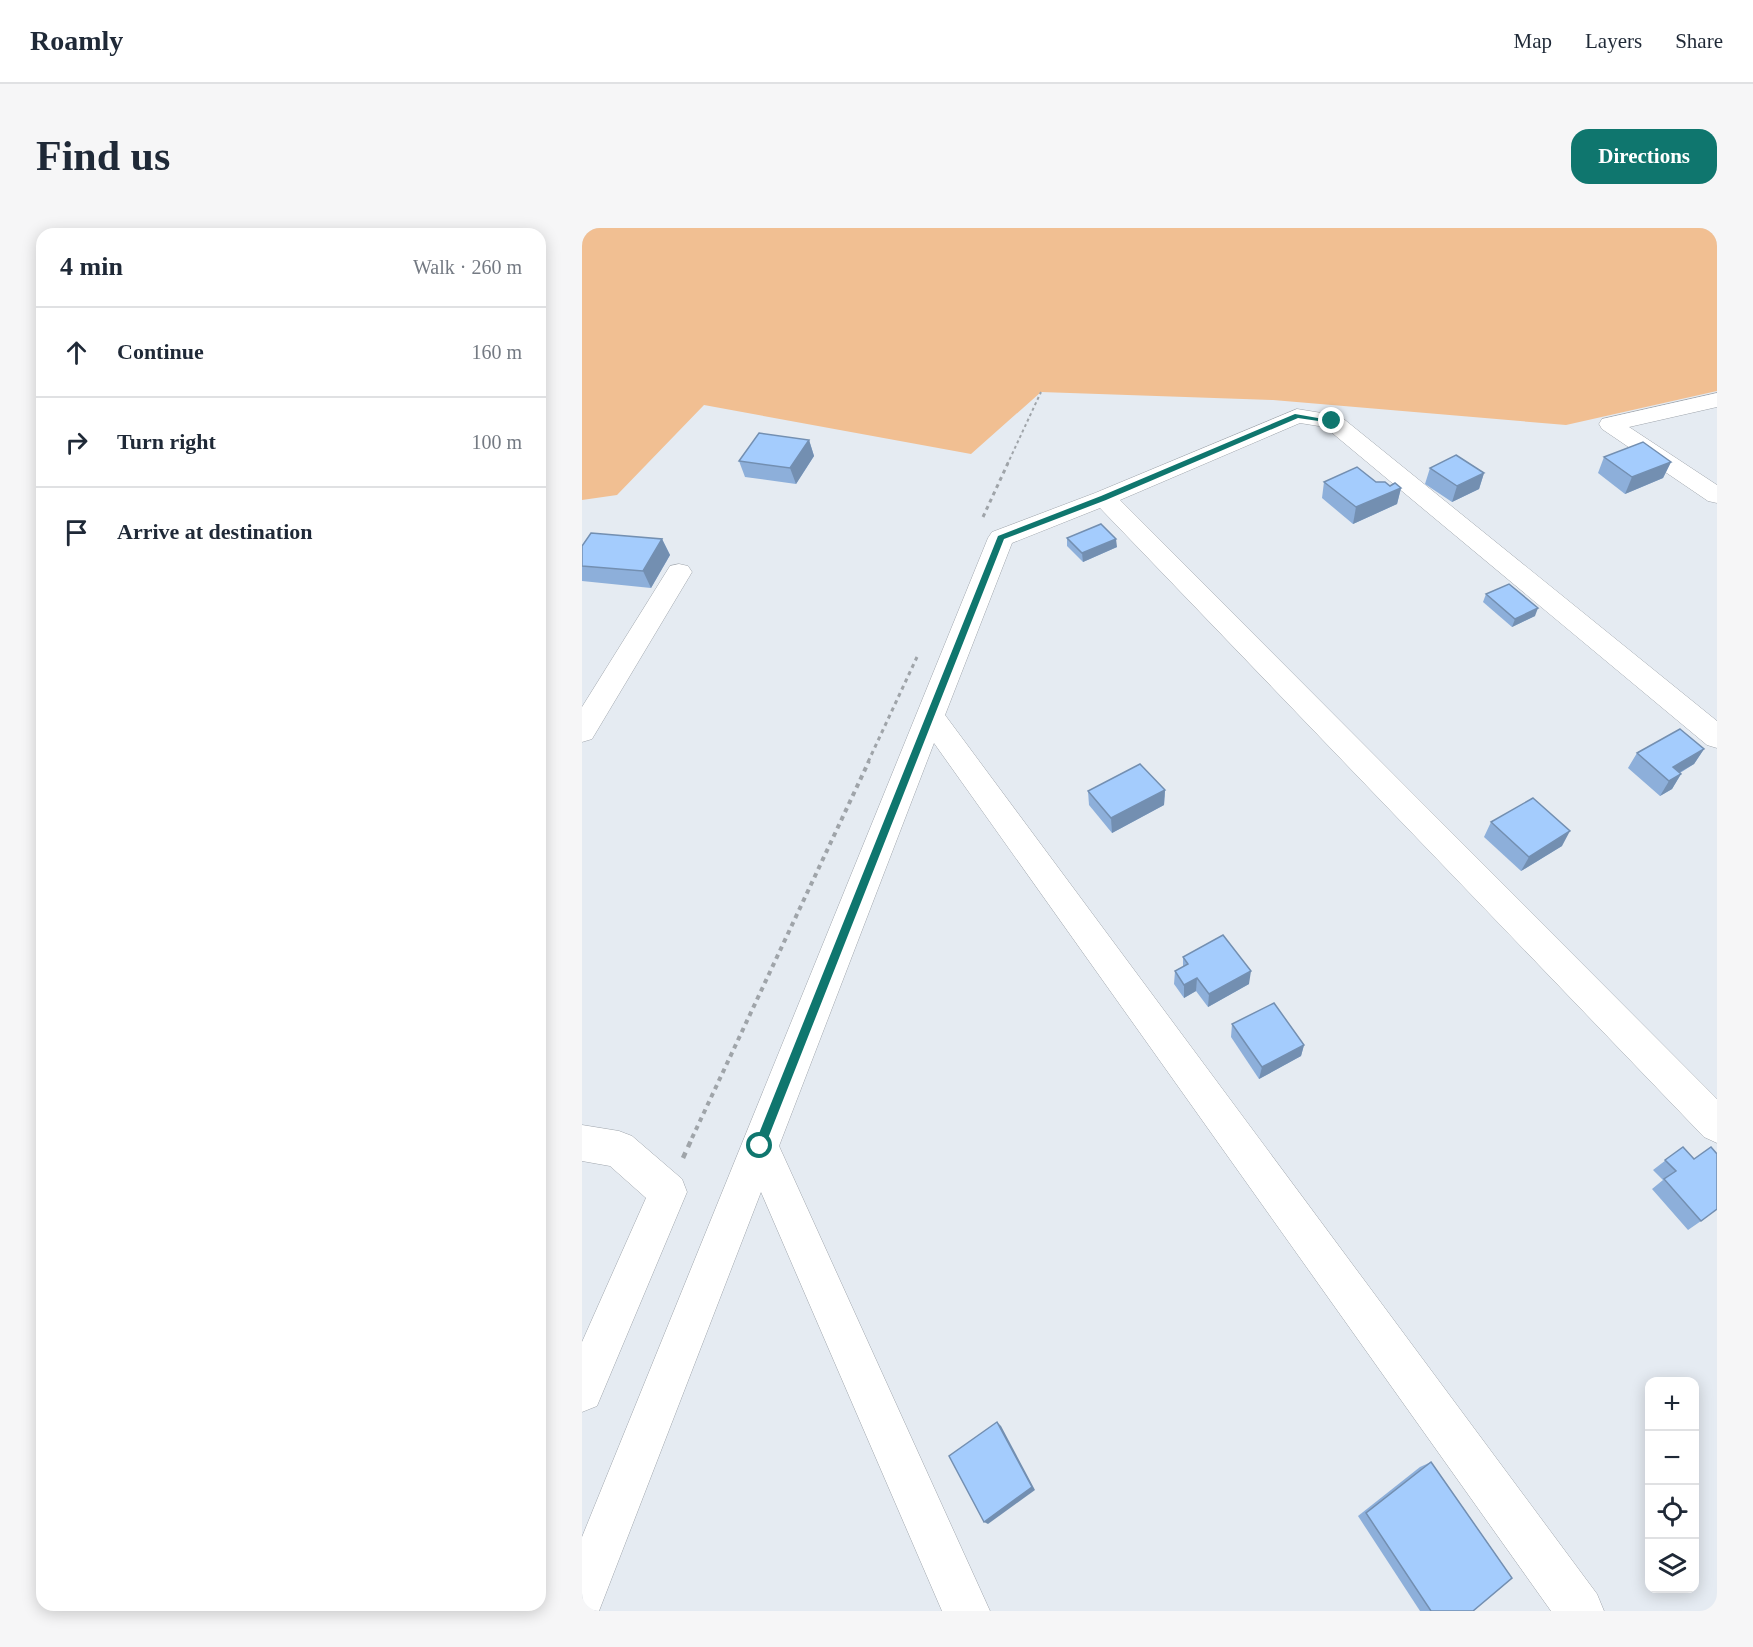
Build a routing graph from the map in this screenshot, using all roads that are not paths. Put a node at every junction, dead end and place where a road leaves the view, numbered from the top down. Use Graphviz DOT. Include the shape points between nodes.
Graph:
graph roads {
  1 [pos="1717,400"];
  2 [pos="1717,496"];
  3 [pos="1104,498"];
  4 [pos="679,572"];
  5 [pos="930,715"];
  6 [pos="582,731"];
  7 [pos="1717,737"];
  8 [pos="1717,1125"];
  9 [pos="582,1143"];
  10 [pos="760,1146"];
  11 [pos="582,1391"];
  12 [pos="582,1595"];
  13 [pos="966,1611"];
  14 [pos="1580,1611"];
  1 -- 2 [label="street" via="1610,424"];
  3 -- 5 [label="street" via="1001,538"];
  3 -- 7 [label="street" via="1297,416 1332,421"];
  3 -- 8 [label="street"];
  4 -- 6 [label="street"];
  5 -- 10 [label="street"];
  5 -- 14 [label="street"];
  9 -- 11 [label="street" via="619,1149 668,1192"];
  10 -- 12 [label="street"];
  10 -- 13 [label="street"];
}
